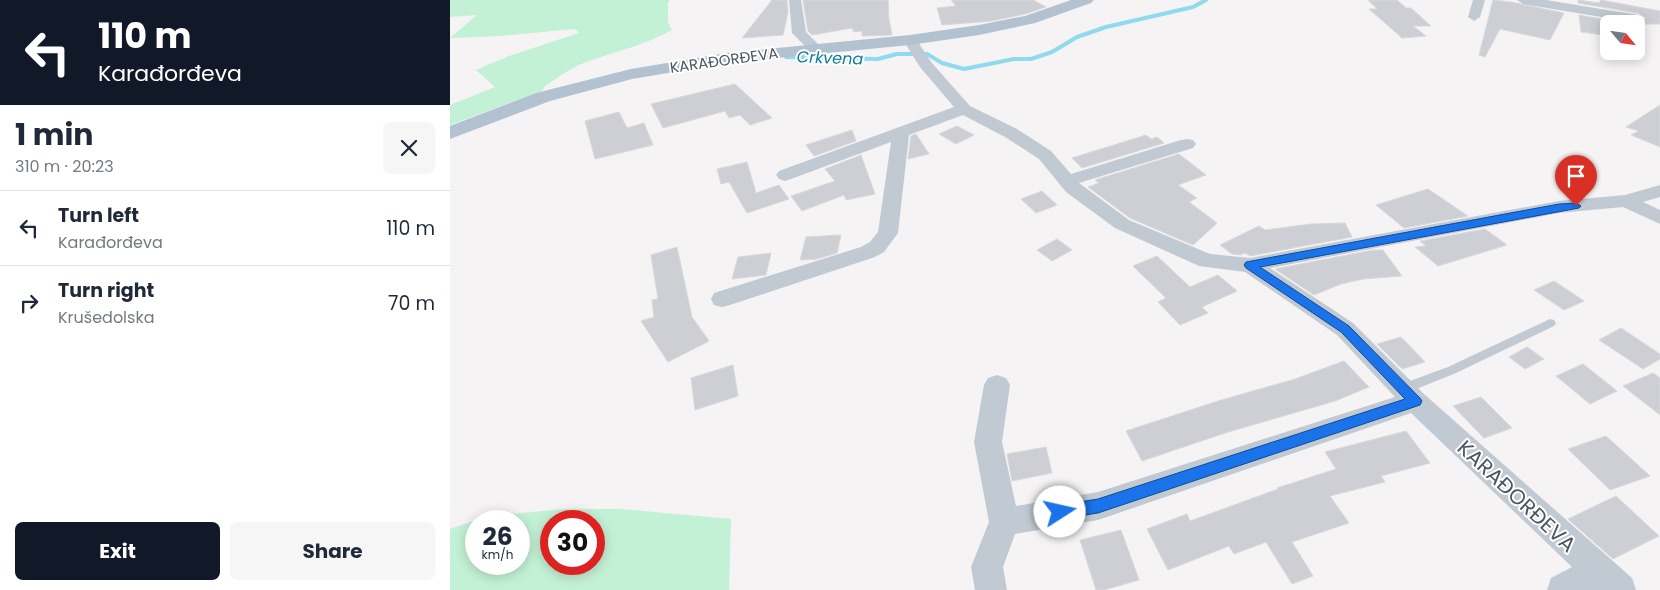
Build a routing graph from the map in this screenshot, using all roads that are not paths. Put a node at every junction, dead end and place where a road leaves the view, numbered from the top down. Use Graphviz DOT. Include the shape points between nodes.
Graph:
graph roads {
  1 [pos="795,0"];
  2 [pos="1479,0"];
  3 [pos="1523,0"];
  4 [pos="1078,1"];
  5 [pos="1614,15"];
  6 [pos="1474,16"];
  7 [pos="816,49"];
  8 [pos="916,51"];
  9 [pos="964,109"];
  10 [pos="450,132"];
  11 [pos="901,134"];
  12 [pos="1187,144"];
  13 [pos="785,175"];
  14 [pos="1067,181"];
  15 [pos="1660,192"];
  16 [pos="1626,201"];
  17 [pos="1660,218"];
  18 [pos="1250,265"];
  19 [pos="722,299"];
  20 [pos="1550,323"];
  21 [pos="997,385"];
  22 [pos="1409,395"];
  23 [pos="1004,522"];
  24 [pos="1608,580"];
  25 [pos="991,590"];
  26 [pos="1563,590"];
  1 -- 7 [label="street" via="799,33"];
  2 -- 6 [label="street"];
  3 -- 5 [label="street"];
  4 -- 8 [label="main road"];
  7 -- 8 [label="main road, KARAĐORĐEVA"];
  7 -- 10 [label="main road, KARAĐORĐEVA" via="728,58 631,74 543,97"];
  8 -- 9 [label="street, KARAĐORĐEVA"];
  9 -- 11 [label="street"];
  9 -- 14 [label="street, KARAĐORĐEVA" via="1045,155"];
  11 -- 13 [label="street"];
  11 -- 19 [label="street" via="888,233 877,247"];
  12 -- 14 [label="street"];
  14 -- 18 [label="street, KARAĐORĐEVA" via="1122,224 1207,262"];
  15 -- 16 [label="street"];
  16 -- 17 [label="street"];
  16 -- 18 [label="street" via="1559,207"];
  18 -- 22 [label="street, KARAĐORĐEVA" via="1345,329"];
  20 -- 22 [label="lane" via="1452,370"];
  21 -- 23 [label="street" via="988,442"];
  22 -- 23 [label="street" via="1098,506"];
  22 -- 24 [label="street, KARAĐORĐEVA"];
  23 -- 25 [label="street" via="987,567"];
  24 -- 26 [label="street"];
}
